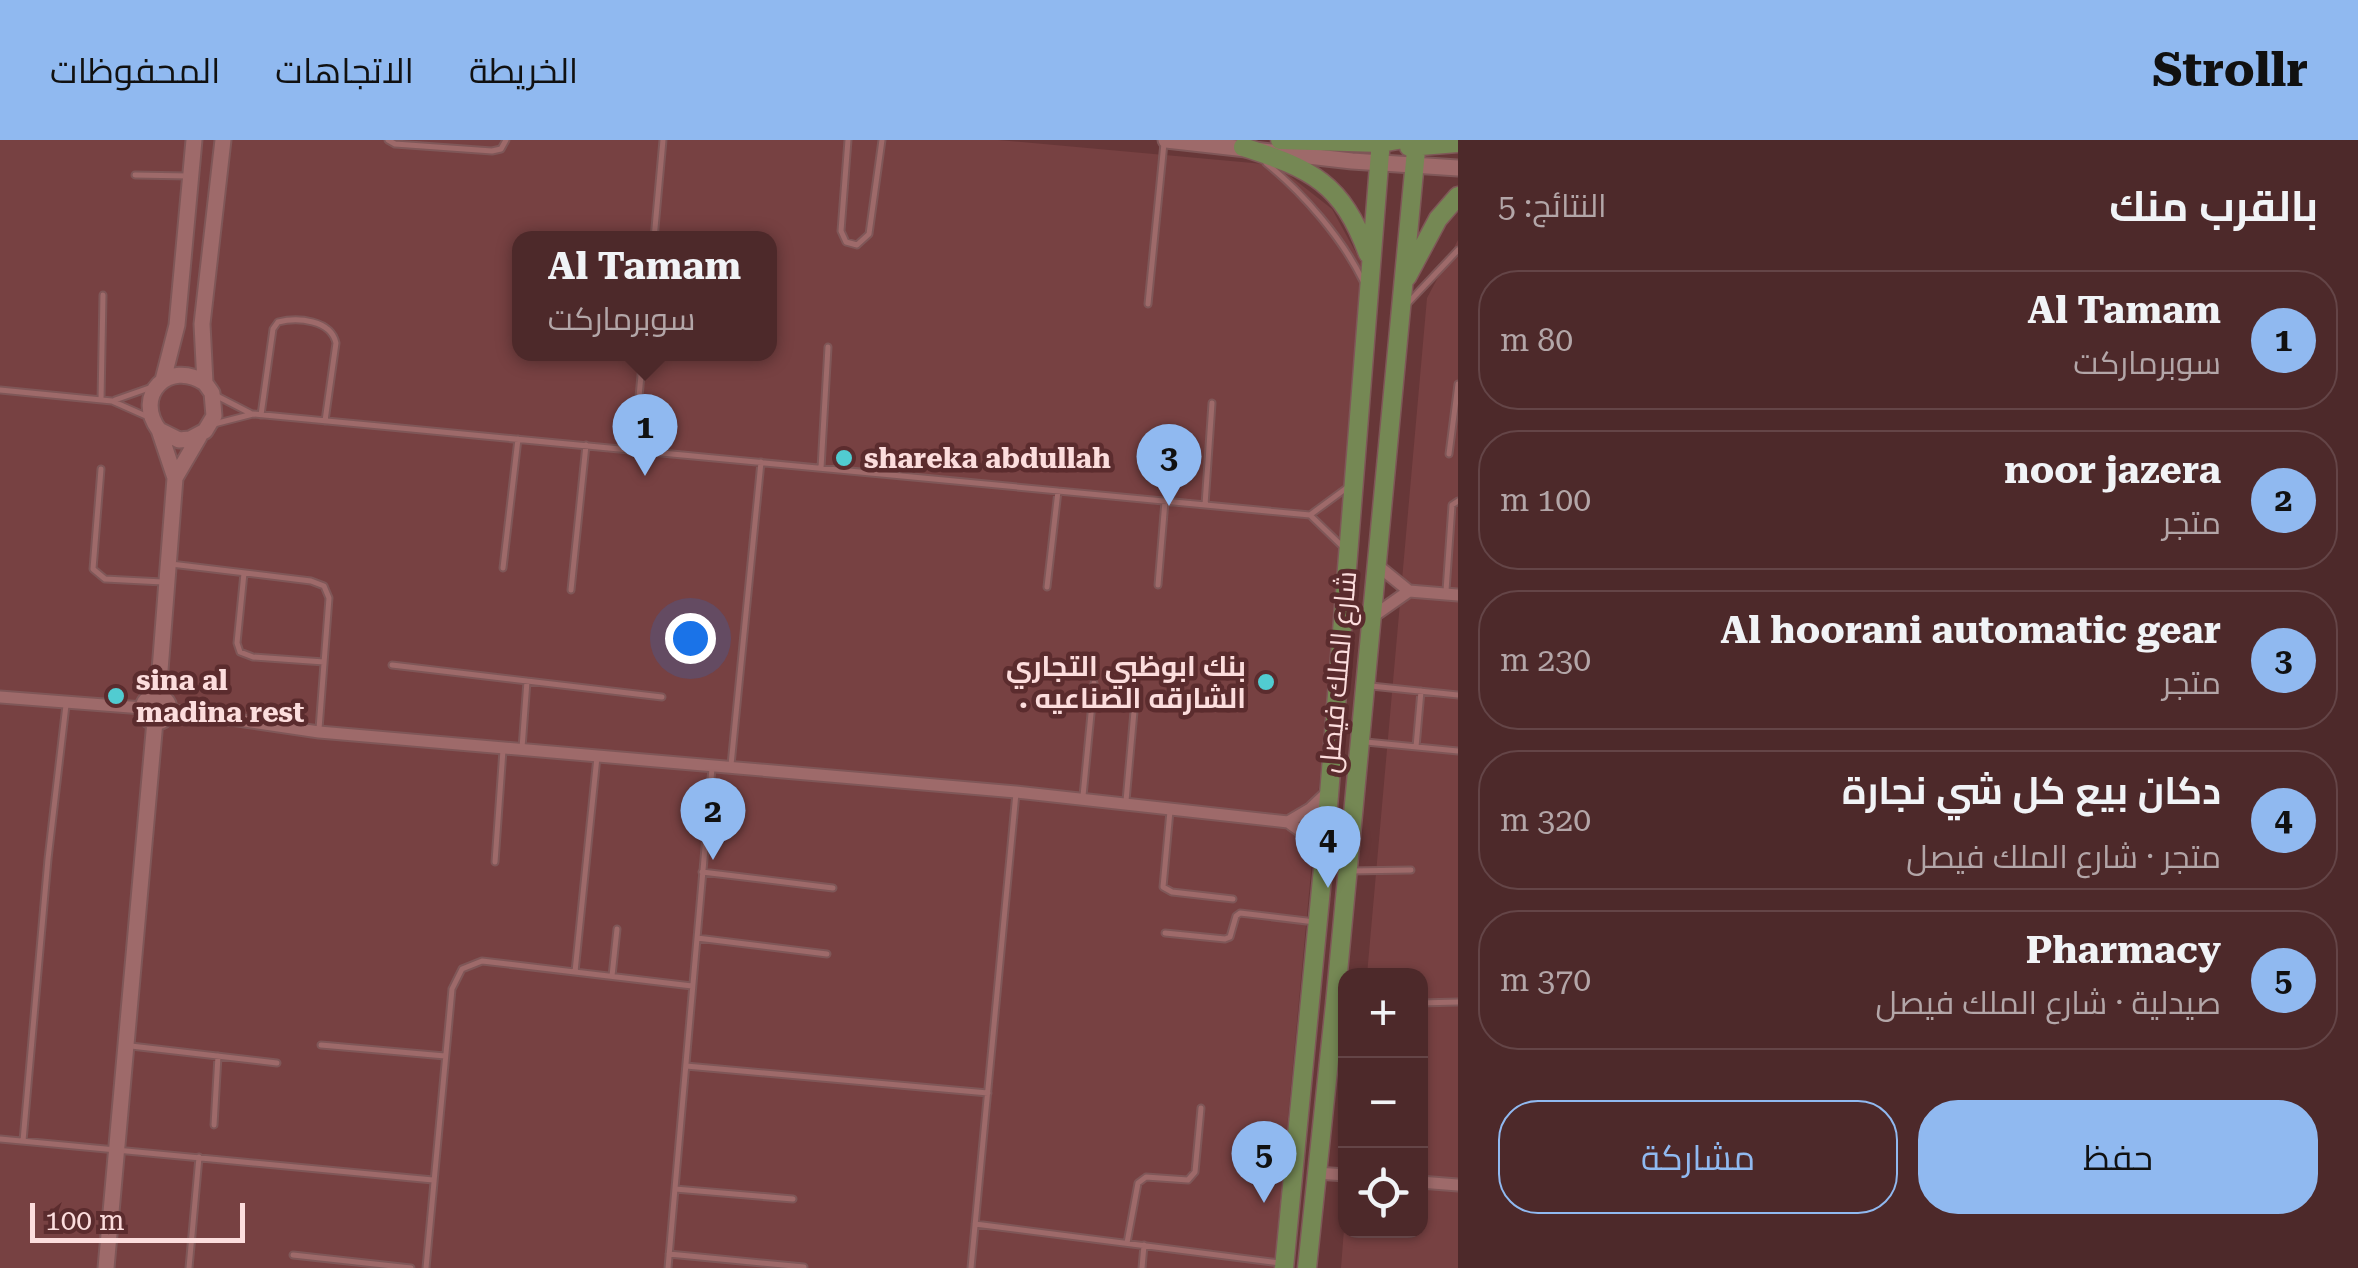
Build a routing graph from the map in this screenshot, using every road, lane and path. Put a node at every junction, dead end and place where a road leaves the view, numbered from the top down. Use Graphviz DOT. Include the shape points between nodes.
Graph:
graph roads {
  1 [pos="194,140"];
  2 [pos="224,140"];
  3 [pos="388,140"];
  4 [pos="506,140"];
  5 [pos="663,140"];
  6 [pos="848,140"];
  7 [pos="882,140"];
  8 [pos="1165,140"];
  9 [pos="1263,140"];
  10 [pos="1280,140"];
  11 [pos="1399,142"];
  12 [pos="1458,143"];
  13 [pos="1243,147"];
  14 [pos="1379,164"];
  15 [pos="1413,166"];
  16 [pos="1458,168"];
  17 [pos="135,176"];
  18 [pos="191,176"];
  19 [pos="1458,196"];
  20 [pos="655,231"];
  21 [pos="1458,250"];
  22 [pos="1370,261"];
  23 [pos="1402,286"];
  24 [pos="1369,293"];
  25 [pos="102,295"];
  26 [pos="1148,304"];
  27 [pos="1400,313"];
  28 [pos="828,347"];
  29 [pos="642,361"];
  30 [pos="161,382"];
  31 [pos="1458,384"];
  32 [pos="209,388"];
  33 [pos="0,390"];
  34 [pos="101,400"];
  35 [pos="112,401"];
  36 [pos="1212,402"];
  37 [pos="253,414"];
  38 [pos="261,415"];
  39 [pos="325,421"];
  40 [pos="156,425"];
  41 [pos="205,430"];
  42 [pos="518,439"];
  43 [pos="586,445"];
  44 [pos="634,450"];
  45 [pos="1449,454"];
  46 [pos="762,462"];
  47 [pos="822,468"];
  48 [pos="101,469"];
  49 [pos="176,478"];
  50 [pos="1352,484"];
  51 [pos="1058,490"];
  52 [pos="1458,500"];
  53 [pos="1166,501"];
  54 [pos="1206,505"];
  55 [pos="1310,515"];
  56 [pos="1348,554"];
  57 [pos="1376,563"];
  58 [pos="167,564"];
  59 [pos="503,568"];
  60 [pos="244,573"];
  61 [pos="166,582"];
  62 [pos="1158,585"];
  63 [pos="1047,587"];
  64 [pos="571,590"];
  65 [pos="1409,591"];
  66 [pos="1452,595"];
  67 [pos="1370,619"];
  68 [pos="324,662"];
  69 [pos="392,665"];
  70 [pos="527,681"];
  71 [pos="1094,683"];
  72 [pos="1364,685"];
  73 [pos="1136,689"];
  74 [pos="1421,691"];
  75 [pos="1458,694"];
  76 [pos="0,696"];
  77 [pos="158,696"];
  78 [pos="662,698"];
  79 [pos="66,702"];
  80 [pos="143,708"];
  81 [pos="169,710"];
  82 [pos="156,721"];
  83 [pos="318,732"];
  84 [pos="1358,742"];
  85 [pos="1416,747"];
  86 [pos="504,750"];
  87 [pos="1458,750"];
  88 [pos="521,751"];
  89 [pos="597,757"];
  90 [pos="712,766"];
  91 [pos="731,768"];
  92 [pos="1016,792"];
  93 [pos="1328,792"];
  94 [pos="1082,799"];
  95 [pos="1126,804"];
  96 [pos="1170,808"];
  97 [pos="1288,822"];
  98 [pos="1324,858"];
  99 [pos="495,862"];
  100 [pos="1411,870"];
  101 [pos="1347,871"];
  102 [pos="702,872"];
  103 [pos="834,888"];
  104 [pos="1232,899"];
  105 [pos="1318,922"];
  106 [pos="617,930"];
  107 [pos="1164,933"];
  108 [pos="696,938"];
  109 [pos="827,954"];
  110 [pos="1342,968"];
  111 [pos="575,972"];
  112 [pos="612,976"];
  113 [pos="692,986"];
  114 [pos="1428,1002"];
  115 [pos="1458,1002"];
  116 [pos="1338,1018"];
  117 [pos="321,1044"];
  118 [pos="125,1045"];
  119 [pos="218,1056"];
  120 [pos="445,1056"];
  121 [pos="277,1063"];
  122 [pos="686,1066"];
  123 [pos="988,1093"];
  124 [pos="1201,1108"];
  125 [pos="214,1125"];
  126 [pos="0,1139"];
  127 [pos="23,1142"];
  128 [pos="117,1150"];
  129 [pos="199,1157"];
  130 [pos="1316,1172"];
  131 [pos="1338,1174"];
  132 [pos="433,1180"];
  133 [pos="1428,1183"];
  134 [pos="1458,1185"];
  135 [pos="675,1189"];
  136 [pos="793,1199"];
  137 [pos="975,1224"];
  138 [pos="1126,1243"];
  139 [pos="1144,1245"];
  140 [pos="669,1254"];
  141 [pos="293,1255"];
  142 [pos="1284,1266"];
  143 [pos="804,1267"];
  144 [pos="106,1268"];
  145 [pos="189,1268"];
  146 [pos="411,1268"];
  147 [pos="426,1268"];
  148 [pos="668,1268"];
  149 [pos="972,1268"];
  150 [pos="1142,1268"];
  151 [pos="1307,1268"];
  1 -- 18 [label="street"];
  2 -- 32 [label="street" via="202,324"];
  3 -- 4 [label="lane" via="492,151"];
  5 -- 20 [label="lane"];
  6 -- 7 [label="lane" via="840,231 858,245 869,234"];
  8 -- 13 [label="street"];
  8 -- 26 [label="lane"];
  9 -- 13 [label="main road"];
  10 -- 11 [label="main road"];
  11 -- 12 [label="main road"];
  11 -- 14 [label="main road"];
  11 -- 14 [label="main road, شارع الملك فيصل"];
  11 -- 15 [label="main road, شارع الملك فيصل"];
  13 -- 14 [label="street"];
  13 -- 22 [label="main road" via="1290,162 1328,184 1352,215"];
  13 -- 24 [label="lane" via="1294,189 1344,248"];
  14 -- 15 [label="street"];
  14 -- 22 [label="main road, شارع الملك فيصل"];
  15 -- 16 [label="street"];
  15 -- 23 [label="main road, شارع الملك فيصل"];
  17 -- 18 [label="lane"];
  18 -- 30 [label="street" via="177,325"];
  19 -- 23 [label="main road"];
  21 -- 27 [label="lane"];
  22 -- 24 [label="main road, شارع الملك فيصل"];
  23 -- 27 [label="main road, شارع الملك فيصل"];
  24 -- 50 [label="main road, شارع الملك فيصل"];
  25 -- 34 [label="lane"];
  27 -- 57 [label="main road, شارع الملك فيصل"];
  28 -- 47 [label="lane"];
  29 -- 44 [label="lane"];
  30 -- 32 [label="street" via="184,374"];
  30 -- 35 [label="lane"];
  30 -- 40 [label="street" via="150,408"];
  31 -- 45 [label="lane"];
  32 -- 37 [label="lane"];
  32 -- 41 [label="street" via="214,416"];
  33 -- 34 [label="lane"];
  34 -- 35 [label="lane"];
  35 -- 40 [label="lane"];
  36 -- 54 [label="lane"];
  37 -- 38 [label="lane"];
  37 -- 41 [label="lane"];
  38 -- 39 [label="lane"];
  38 -- 39 [label="lane" via="273,329 287,320 324,324 336,338"];
  39 -- 42 [label="lane"];
  40 -- 41 [label="street" via="179,440"];
  40 -- 49 [label="street"];
  41 -- 49 [label="street"];
  42 -- 43 [label="lane"];
  42 -- 59 [label="lane"];
  43 -- 44 [label="lane"];
  43 -- 64 [label="lane"];
  44 -- 46 [label="lane"];
  46 -- 47 [label="lane"];
  46 -- 91 [label="lane"];
  47 -- 51 [label="lane"];
  48 -- 61 [label="lane" via="93,569 105,579"];
  49 -- 58 [label="street"];
  50 -- 55 [label="lane"];
  50 -- 56 [label="main road, شارع الملك فيصل"];
  51 -- 53 [label="lane"];
  51 -- 63 [label="lane"];
  52 -- 66 [label="lane" via="1452,505"];
  53 -- 54 [label="lane"];
  53 -- 62 [label="lane"];
  54 -- 55 [label="lane"];
  55 -- 56 [label="lane"];
  56 -- 93 [label="main road, شارع الملك فيصل"];
  57 -- 65 [label="street"];
  57 -- 67 [label="main road, شارع الملك فيصل"];
  58 -- 60 [label="lane"];
  58 -- 61 [label="street"];
  60 -- 68 [label="lane" via="324,586"];
  60 -- 68 [label="lane" via="240,652"];
  61 -- 77 [label="street"];
  65 -- 66 [label="street"];
  65 -- 67 [label="street"];
  67 -- 72 [label="main road, شارع الملك فيصل"];
  68 -- 83 [label="lane"];
  69 -- 70 [label="lane"];
  70 -- 78 [label="lane"];
  70 -- 88 [label="lane"];
  71 -- 94 [label="lane"];
  72 -- 74 [label="lane"];
  72 -- 84 [label="main road, شارع الملك فيصل"];
  73 -- 95 [label="lane"];
  74 -- 75 [label="lane"];
  74 -- 85 [label="lane"];
  76 -- 79 [label="street"];
  77 -- 80 [label="street"];
  77 -- 81 [label="street"];
  79 -- 80 [label="street"];
  79 -- 127 [label="lane"];
  80 -- 82 [label="street"];
  81 -- 82 [label="street"];
  81 -- 83 [label="street"];
  82 -- 118 [label="street"];
  83 -- 86 [label="street"];
  84 -- 85 [label="lane"];
  84 -- 101 [label="main road, شارع الملك فيصل"];
  85 -- 87 [label="lane"];
  86 -- 88 [label="street"];
  86 -- 99 [label="lane"];
  88 -- 89 [label="street"];
  89 -- 90 [label="street"];
  89 -- 111 [label="lane"];
  90 -- 91 [label="street"];
  90 -- 102 [label="lane"];
  91 -- 92 [label="street"];
  92 -- 94 [label="street"];
  92 -- 123 [label="lane"];
  93 -- 97 [label="street"];
  93 -- 98 [label="main road, شارع الملك فيصل"];
  94 -- 95 [label="street"];
  95 -- 96 [label="street"];
  96 -- 97 [label="street"];
  96 -- 104 [label="lane" via="1164,887"];
  97 -- 98 [label="street"];
  98 -- 105 [label="main road, شارع الملك فيصل"];
  100 -- 101 [label="lane"];
  101 -- 110 [label="main road, شارع الملك فيصل"];
  102 -- 103 [label="lane"];
  102 -- 108 [label="lane"];
  105 -- 107 [label="lane" via="1240,913 1225,939"];
  105 -- 142 [label="main road, شارع الملك فيصل"];
  106 -- 112 [label="lane"];
  108 -- 109 [label="lane"];
  108 -- 113 [label="lane"];
  111 -- 112 [label="lane"];
  111 -- 120 [label="lane" via="470,963 452,989"];
  112 -- 113 [label="lane"];
  113 -- 122 [label="lane"];
  114 -- 115 [label="lane"];
  116 -- 130 [label="main road, شارع الملك فيصل"];
  117 -- 120 [label="lane"];
  118 -- 119 [label="lane"];
  118 -- 128 [label="street"];
  119 -- 121 [label="lane"];
  119 -- 125 [label="lane"];
  120 -- 132 [label="lane"];
  122 -- 123 [label="lane"];
  122 -- 135 [label="lane"];
  123 -- 137 [label="lane"];
  124 -- 138 [label="lane" via="1195,1172 1188,1180 1138,1183"];
  126 -- 127 [label="lane"];
  127 -- 128 [label="lane"];
  128 -- 129 [label="lane"];
  128 -- 144 [label="street"];
  129 -- 132 [label="lane"];
  129 -- 145 [label="lane"];
  130 -- 131 [label="street"];
  130 -- 151 [label="main road, شارع الملك فيصل"];
  132 -- 147 [label="lane"];
  133 -- 134 [label="street"];
  135 -- 136 [label="lane"];
  135 -- 140 [label="lane"];
  137 -- 138 [label="lane"];
  137 -- 149 [label="lane"];
  138 -- 139 [label="lane"];
  139 -- 142 [label="lane"];
  139 -- 150 [label="lane"];
  140 -- 143 [label="lane"];
  140 -- 148 [label="lane"];
  141 -- 146 [label="lane"];
}
